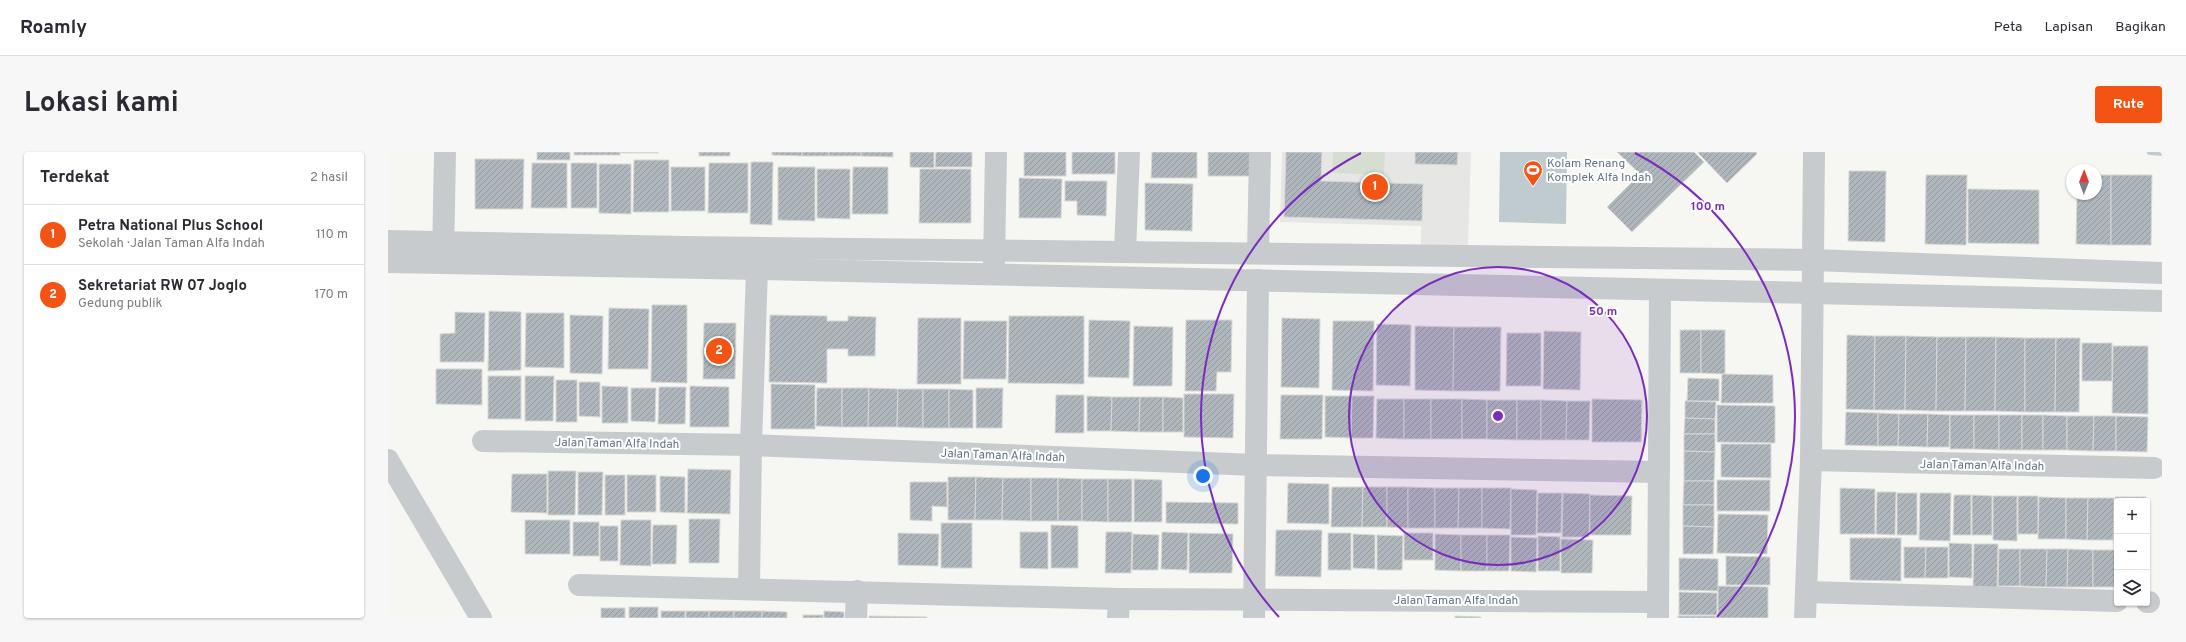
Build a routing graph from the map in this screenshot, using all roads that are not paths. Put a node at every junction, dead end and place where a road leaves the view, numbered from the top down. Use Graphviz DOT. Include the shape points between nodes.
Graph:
graph roads {
  1 [pos="445,152"];
  2 [pos="996,152"];
  3 [pos="1129,152"];
  4 [pos="1260,152"];
  5 [pos="1814,152"];
  6 [pos="388,241"];
  7 [pos="994,249"];
  8 [pos="1125,252"];
  9 [pos="443,253"];
  10 [pos="1258,253"];
  11 [pos="1812,260"];
  12 [pos="388,262"];
  13 [pos="757,269"];
  14 [pos="2162,273"];
  15 [pos="994,274"];
  16 [pos="1258,280"];
  17 [pos="1660,290"];
  18 [pos="1812,293"];
  19 [pos="2162,301"];
  20 [pos="483,441"];
  21 [pos="751,445"];
  22 [pos="388,460"];
  23 [pos="1811,460"];
  24 [pos="1256,465"];
  25 [pos="2154,468"];
  26 [pos="1659,472"];
  27 [pos="579,585"];
  28 [pos="749,589"];
  29 [pos="857,591"];
  30 [pos="1806,592"];
  31 [pos="2114,601"];
  32 [pos="1119,608"];
  33 [pos="1254,609"];
  34 [pos="1658,610"];
  35 [pos="481,618"];
  36 [pos="856,618"];
  37 [pos="1805,618"];
  1 -- 9 [label="street"];
  2 -- 7 [label="street"];
  3 -- 8 [label="street"];
  4 -- 10 [label="street"];
  5 -- 11 [label="street"];
  6 -- 9 [label="street"];
  7 -- 8 [label="street"];
  7 -- 9 [label="street"];
  7 -- 15 [label="street"];
  8 -- 10 [label="street"];
  9 -- 12 [label="street"];
  9 -- 13 [label="street"];
  10 -- 11 [label="street"];
  11 -- 14 [label="street"];
  11 -- 18 [label="street"];
  13 -- 15 [label="street"];
  13 -- 21 [label="street"];
  15 -- 16 [label="street"];
  16 -- 17 [label="street"];
  16 -- 24 [label="street"];
  17 -- 18 [label="street"];
  17 -- 26 [label="street, Jalan Taman Alfa Indah"];
  18 -- 19 [label="street"];
  18 -- 23 [label="street"];
  20 -- 21 [label="street, Jalan Taman Alfa Indah"];
  21 -- 24 [label="street, Jalan Taman Alfa Indah"];
  21 -- 28 [label="street"];
  22 -- 35 [label="street"];
  23 -- 25 [label="street, Jalan Taman Alfa Indah"];
  23 -- 30 [label="street"];
  24 -- 26 [label="street, Jalan Taman Alfa Indah"];
  24 -- 33 [label="street"];
  26 -- 34 [label="street, Jalan Taman Alfa Indah"];
  27 -- 28 [label="street, Jalan Taman Alfa Indah"];
  28 -- 29 [label="street, Jalan Taman Alfa Indah"];
  29 -- 32 [label="street, Jalan Taman Alfa Indah"];
  29 -- 36 [label="street"];
  30 -- 31 [label="street"];
  30 -- 37 [label="street"];
  32 -- 33 [label="street, Jalan Taman Alfa Indah"];
  33 -- 34 [label="street, Jalan Taman Alfa Indah"];
}
